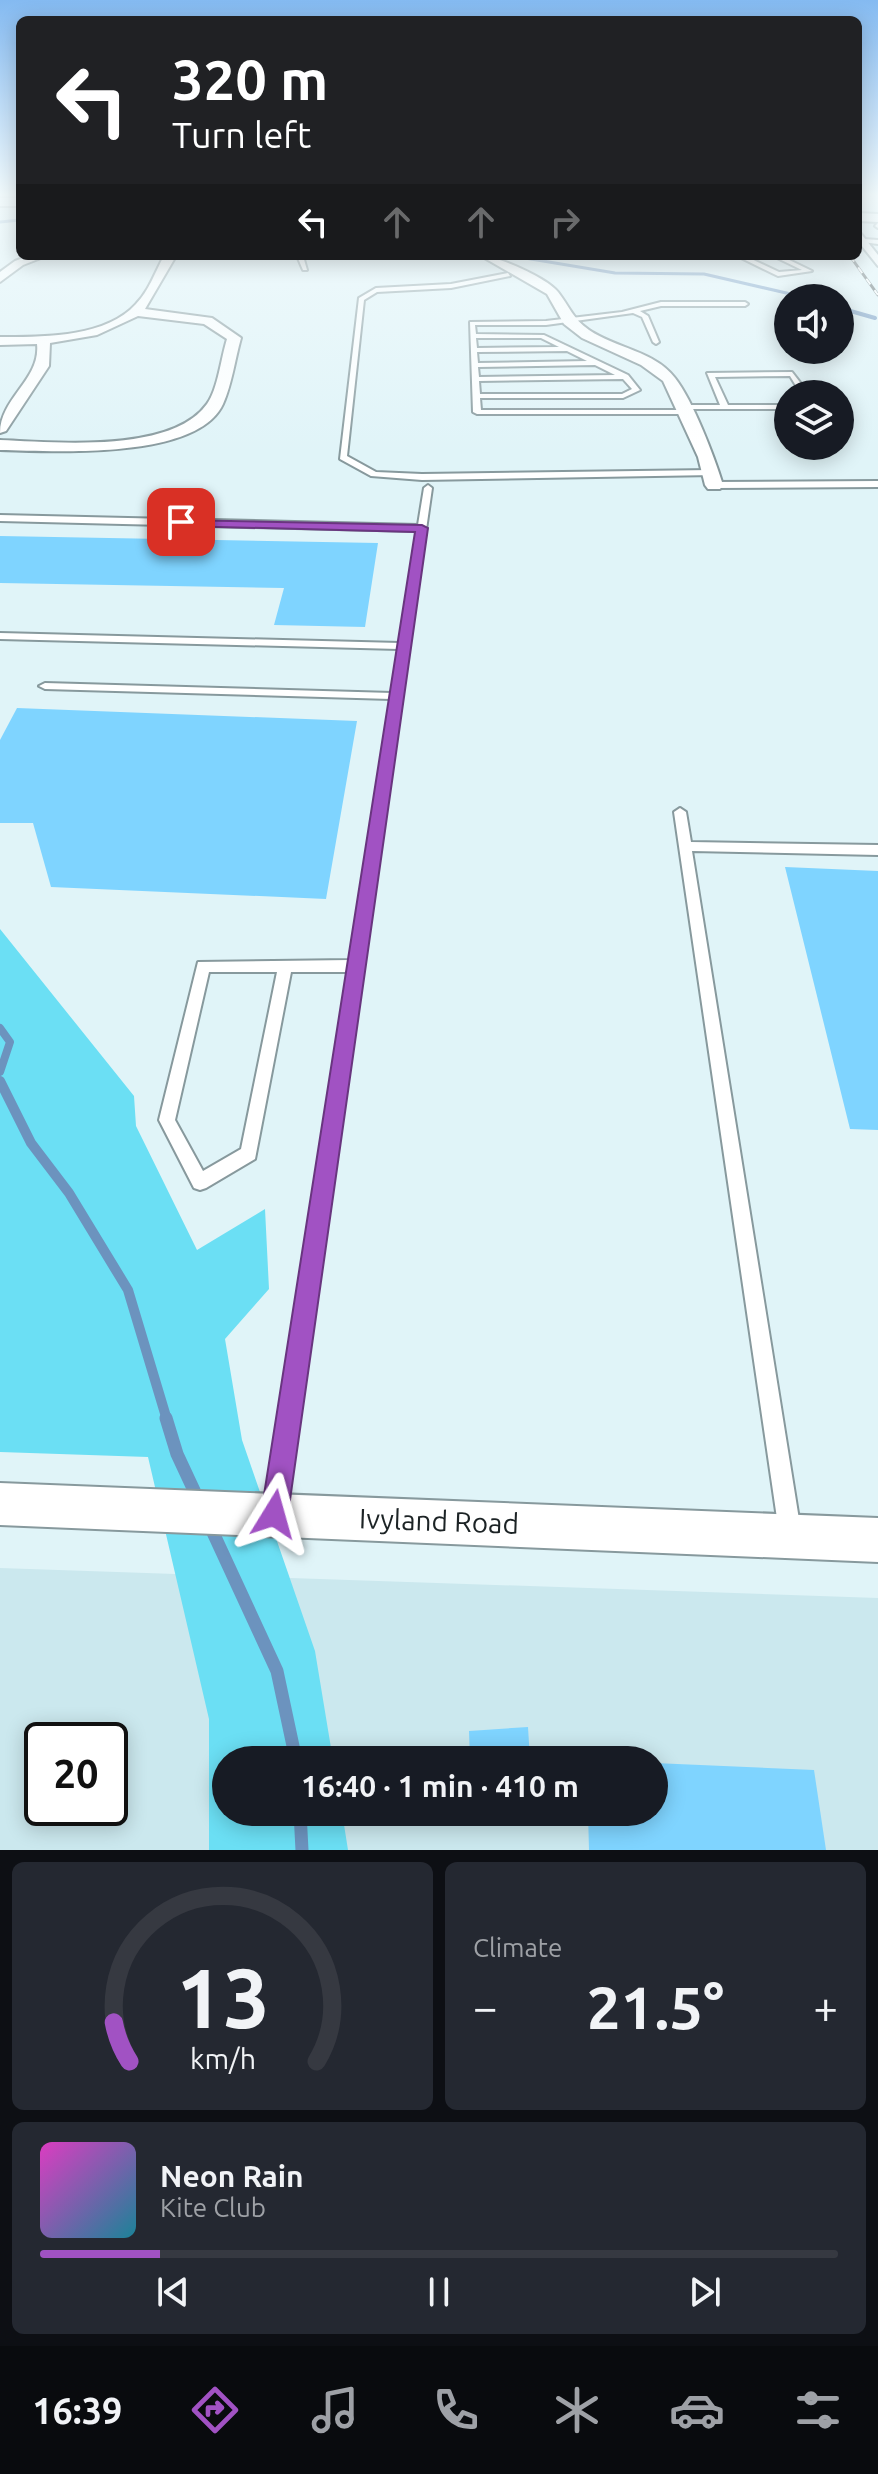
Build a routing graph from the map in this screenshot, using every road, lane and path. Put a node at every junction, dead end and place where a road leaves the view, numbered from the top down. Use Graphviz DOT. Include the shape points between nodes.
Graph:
graph roads {
  1 [pos="155,280"];
  2 [pos="480,280"];
  3 [pos="527,280"];
  4 [pos="531,280"];
  5 [pos="537,283"];
  6 [pos="745,304"];
  7 [pos="634,311"];
  8 [pos="136,312"];
  9 [pos="569,321"];
  10 [pos="473,336"];
  11 [pos="43,340"];
  12 [pos="0,341"];
  13 [pos="656,342"];
  14 [pos="569,349"];
  15 [pos="474,350"];
  16 [pos="597,363"];
  17 [pos="475,365"];
  18 [pos="625,377"];
  19 [pos="475,379"];
  20 [pos="796,380"];
  21 [pos="477,396"];
  22 [pos="725,407"];
  23 [pos="774,407"];
  24 [pos="684,410"];
  25 [pos="0,428"];
  26 [pos="0,445"];
  27 [pos="712,479"];
  28 [pos="878,484"];
  29 [pos="428,488"];
  30 [pos="0,518"];
  31 [pos="422,528"];
  32 [pos="0,636"];
  33 [pos="404,646"];
  34 [pos="45,686"];
  35 [pos="397,696"];
  36 [pos="680,812"];
  37 [pos="685,846"];
  38 [pos="878,850"];
  39 [pos="285,966"];
  40 [pos="356,966"];
  41 [pos="0,1504"];
  42 [pos="274,1514"];
  43 [pos="791,1536"];
  44 [pos="878,1540"];
  1 -- 8 [label="street"];
  2 -- 27 [label="lane" via="376,290 361,299 343,457 374,474 422,477"];
  3 -- 5 [label="street"];
  4 -- 5 [label="street"];
  5 -- 9 [label="street" via="558,298"];
  6 -- 7 [label="lane" via="661,304"];
  7 -- 9 [label="lane"];
  7 -- 13 [label="lane" via="645,316"];
  8 -- 11 [label="street" via="101,328"];
  8 -- 26 [label="street" via="207,321 234,338 209,413 171,433 133,443"];
  9 -- 10 [label="lane" via="472,323"];
  9 -- 24 [label="street" via="656,368 673,384"];
  10 -- 14 [label="lane" via="542,336"];
  10 -- 15 [label="lane"];
  11 -- 12 [label="street"];
  11 -- 25 [label="street" via="42,366"];
  14 -- 15 [label="lane"];
  14 -- 16 [label="lane"];
  15 -- 17 [label="lane"];
  16 -- 17 [label="lane"];
  16 -- 18 [label="lane"];
  17 -- 19 [label="lane"];
  18 -- 19 [label="lane"];
  18 -- 21 [label="lane" via="636,390 623,396"];
  19 -- 21 [label="lane"];
  20 -- 22 [label="lane" via="792,374 710,375"];
  21 -- 24 [label="lane" via="477,412"];
  22 -- 23 [label="lane"];
  22 -- 24 [label="lane"];
  24 -- 27 [label="street"];
  27 -- 28 [label="lane"];
  29 -- 31 [label="lane"];
  30 -- 31 [label="lane"];
  31 -- 33 [label="lane"];
  32 -- 33 [label="lane"];
  33 -- 35 [label="lane"];
  34 -- 35 [label="lane"];
  35 -- 40 [label="lane"];
  36 -- 37 [label="lane"];
  37 -- 38 [label="lane"];
  37 -- 43 [label="lane"];
  39 -- 39 [label="lane" via="203,966 167,1120 200,1182 249,1154"];
  39 -- 40 [label="lane"];
  40 -- 42 [label="lane"];
  41 -- 42 [label="street, Ivyland Road"];
  42 -- 43 [label="street, Ivyland Road"];
  43 -- 44 [label="street, Ivyland Road"];
}
